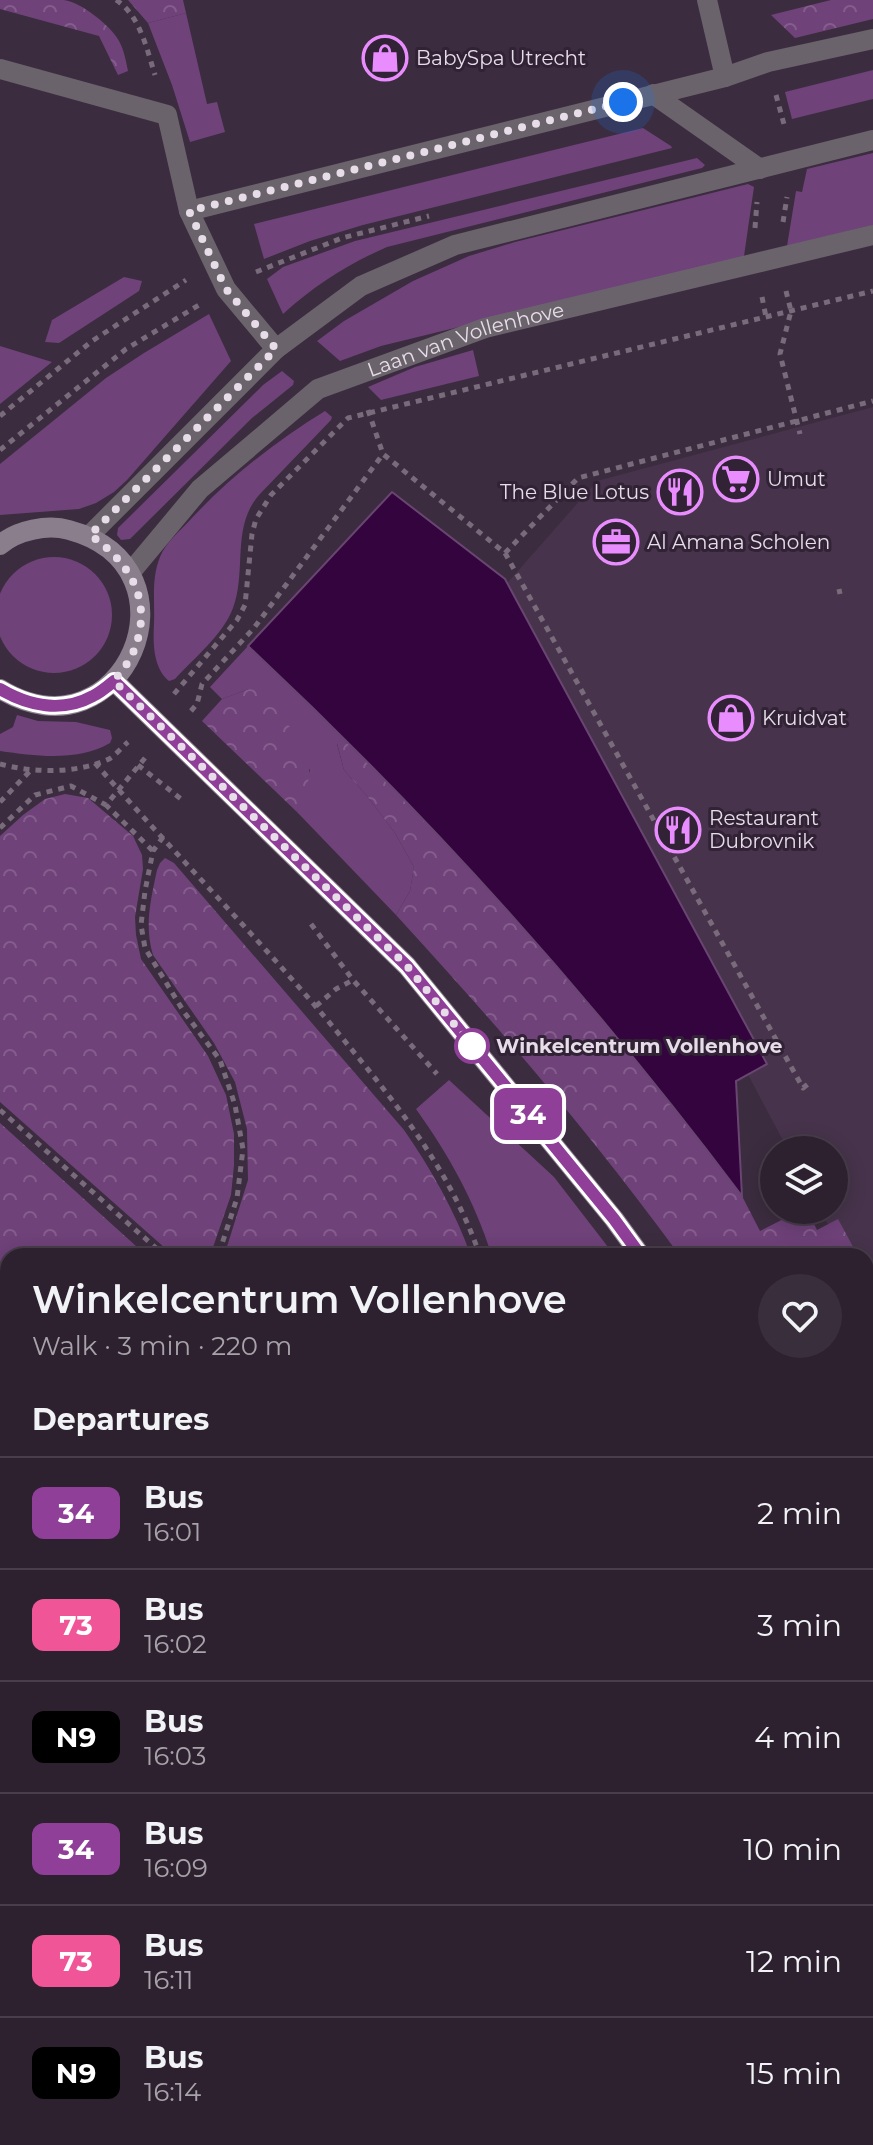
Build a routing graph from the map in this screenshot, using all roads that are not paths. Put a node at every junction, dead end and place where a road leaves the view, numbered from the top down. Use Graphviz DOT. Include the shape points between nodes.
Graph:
graph roads {
  1 [pos="707,0"];
  2 [pos="873,39"];
  3 [pos="0,69"];
  4 [pos="725,77"];
  5 [pos="653,94"];
  6 [pos="873,140"];
  7 [pos="760,169"];
  8 [pos="189,211"];
  9 [pos="873,235"];
  10 [pos="276,349"];
  11 [pos="90,535"];
  12 [pos="0,545"];
  13 [pos="130,573"];
  14 [pos="114,681"];
  15 [pos="0,689"];
  16 [pos="635,1248"];
  1 -- 4 [label="street"];
  2 -- 4 [label="street"];
  3 -- 8 [label="street" via="167,115"];
  4 -- 5 [label="street"];
  5 -- 7 [label="street"];
  5 -- 8 [label="street"];
  6 -- 7 [label="street"];
  7 -- 10 [label="street" via="455,245 361,286"];
  8 -- 10 [label="street" via="226,289"];
  9 -- 13 [label="street, Laan van Vollenhove" via="485,328 318,389 200,489"];
  10 -- 11 [label="street"];
  11 -- 12 [label="main road" via="60,527 32,530"];
  11 -- 13 [label="main road"];
  13 -- 14 [label="main road" via="139,596 141,627 132,656"];
  14 -- 15 [label="main road" via="69,705 30,703"];
  14 -- 16 [label="main road" via="407,966"];
}
